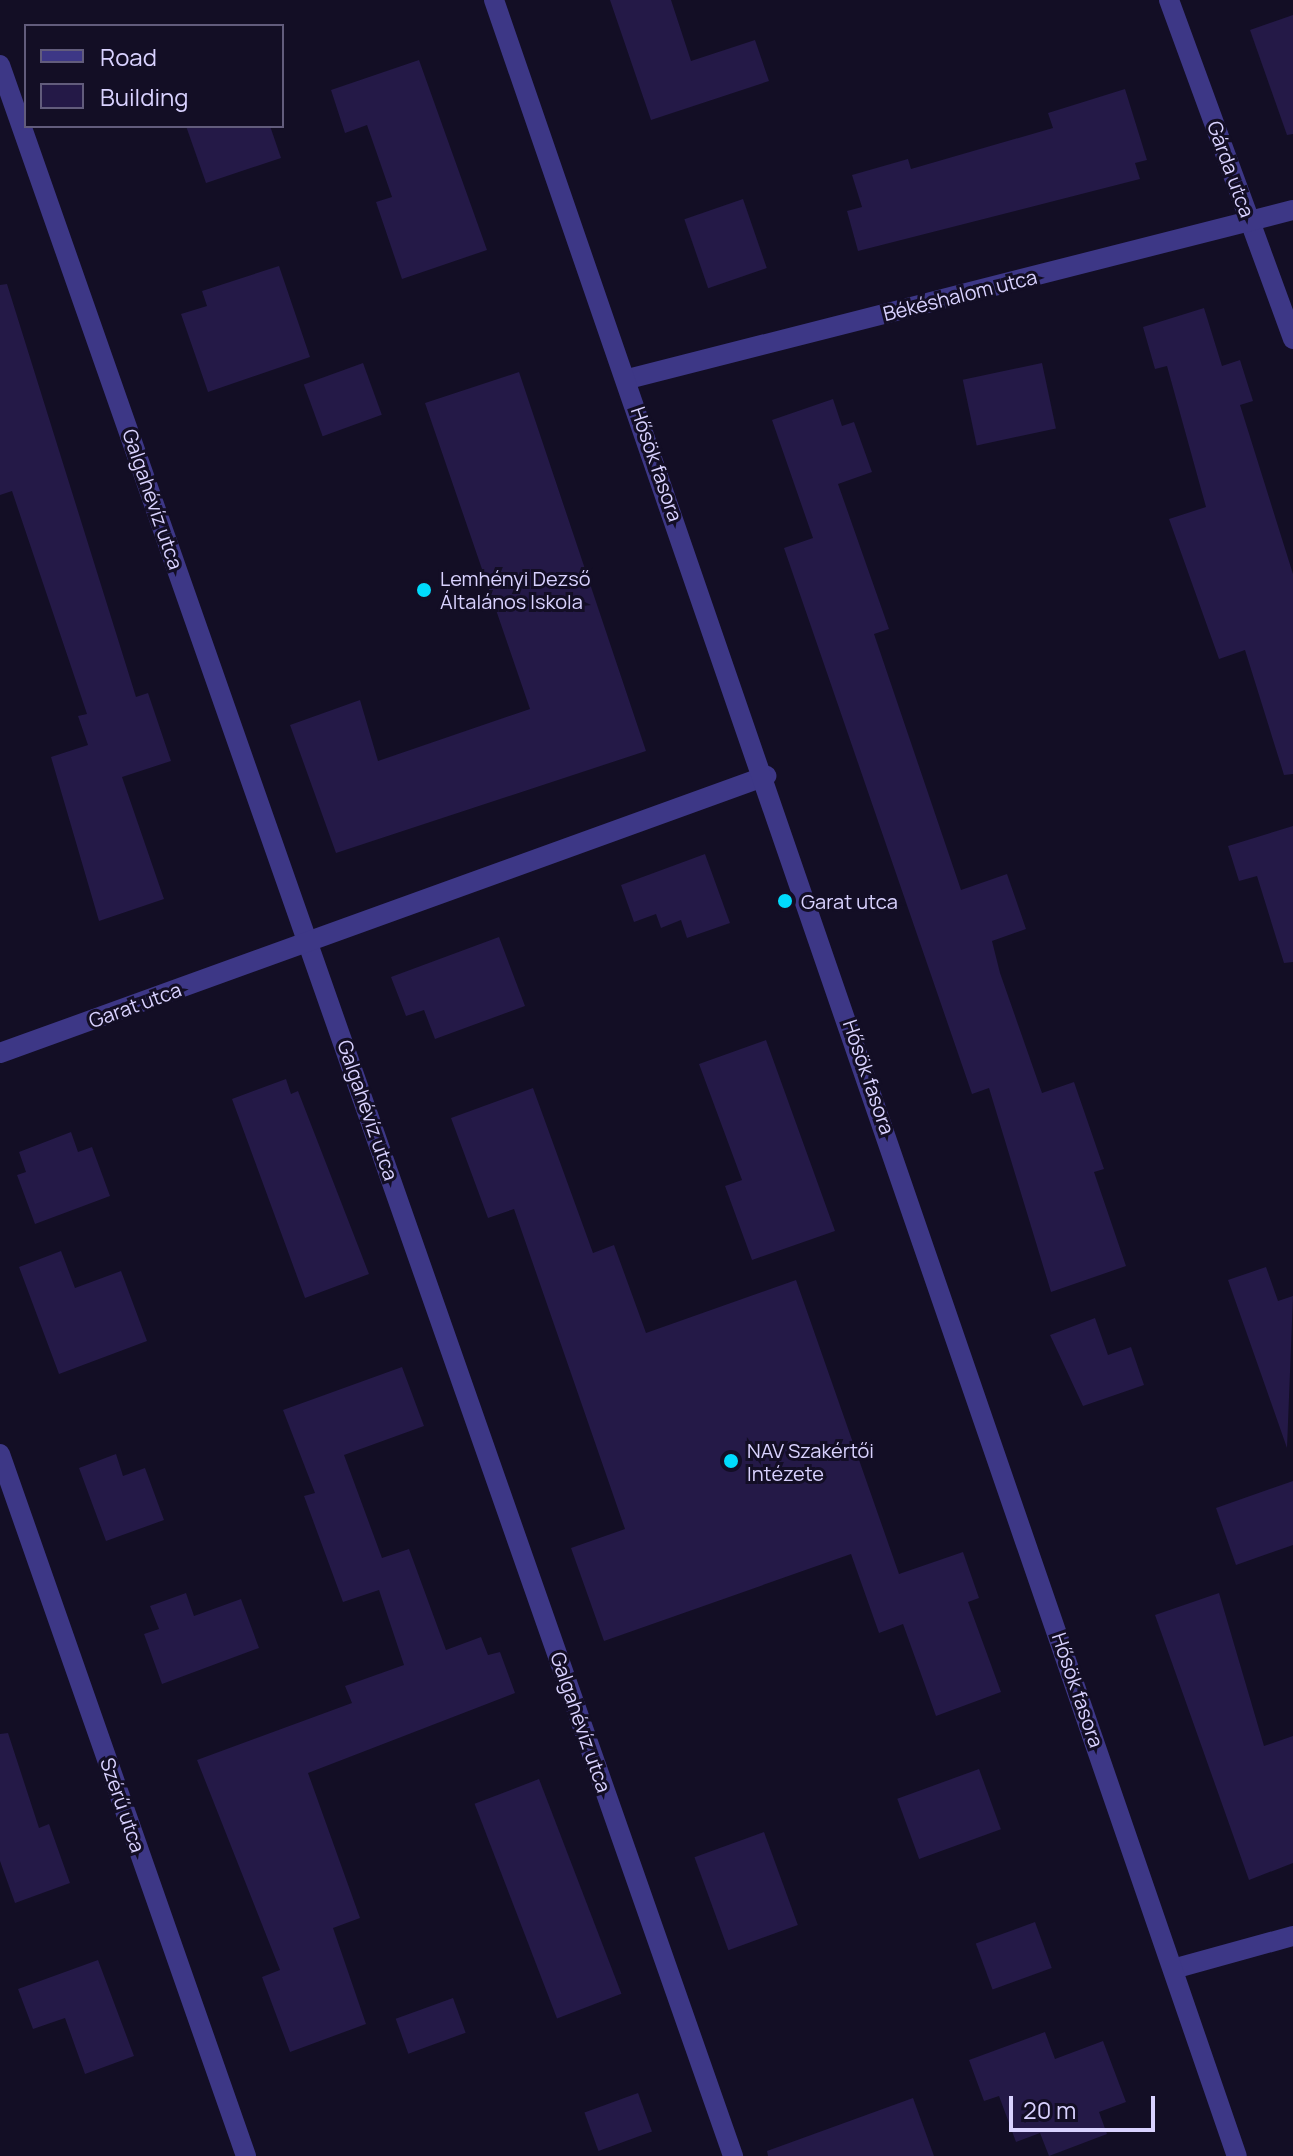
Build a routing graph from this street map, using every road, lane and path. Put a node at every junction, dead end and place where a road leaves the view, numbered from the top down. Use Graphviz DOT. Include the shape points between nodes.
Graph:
graph roads {
  1 [pos="494,0"];
  2 [pos="1169,0"];
  3 [pos="0,65"];
  4 [pos="1293,210"];
  5 [pos="1250,221"];
  6 [pos="1293,339"];
  7 [pos="628,379"];
  8 [pos="766,776"];
  9 [pos="310,942"];
  10 [pos="0,1053"];
  11 [pos="0,1454"];
  12 [pos="1293,1936"];
  13 [pos="1173,1969"];
  14 [pos="246,2156"];
  15 [pos="733,2156"];
  16 [pos="1237,2156"];
  1 -- 7 [label="street, Hősök fasora"];
  2 -- 5 [label="street, Gárda utca"];
  3 -- 9 [label="street, Galgahévíz utca"];
  4 -- 5 [label="street, Békéshalom utca"];
  5 -- 6 [label="street, Gárda utca"];
  5 -- 7 [label="street, Békéshalom utca"];
  7 -- 8 [label="street, Hősök fasora"];
  8 -- 9 [label="street, Garat utca"];
  8 -- 13 [label="street, Hősök fasora"];
  9 -- 10 [label="street, Garat utca"];
  9 -- 15 [label="street, Galgahévíz utca"];
  11 -- 14 [label="street, Szérű utca"];
  12 -- 13 [label="street"];
  13 -- 16 [label="street, Hősök fasora"];
}
